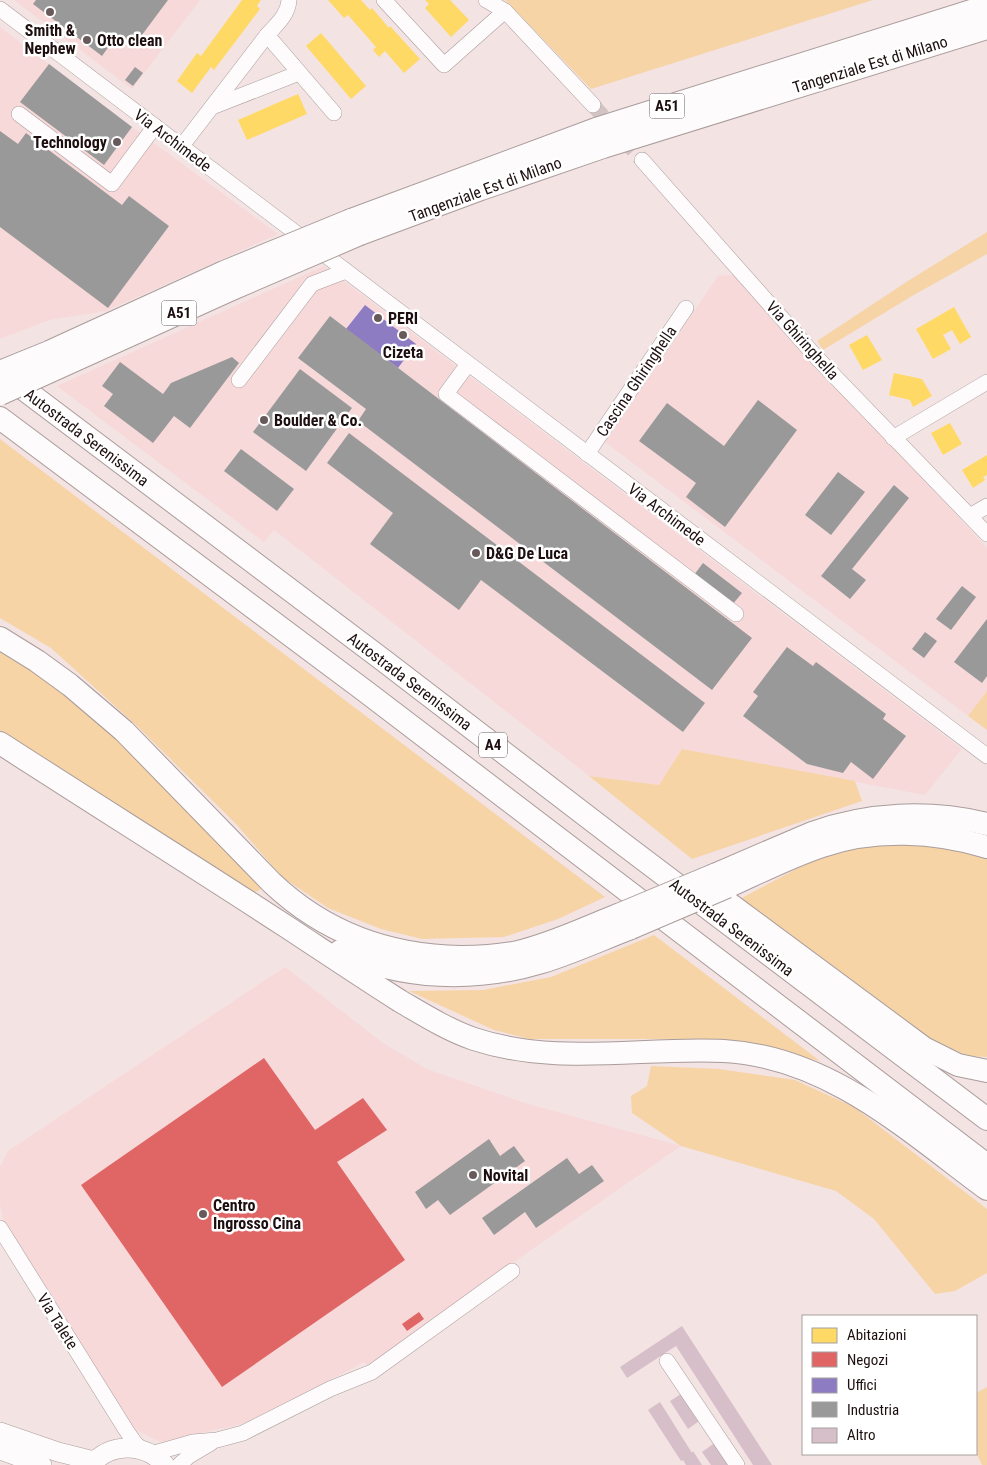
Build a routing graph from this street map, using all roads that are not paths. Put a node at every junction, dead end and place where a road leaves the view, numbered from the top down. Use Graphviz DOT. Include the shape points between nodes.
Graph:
graph roads {
  1 [pos="289,0"];
  2 [pos="384,0"];
  3 [pos="486,0"];
  4 [pos="987,6"];
  5 [pos="0,10"];
  6 [pos="505,11"];
  7 [pos="987,28"];
  8 [pos="267,35"];
  9 [pos="299,73"];
  10 [pos="593,105"];
  11 [pos="211,108"];
  12 [pos="334,113"];
  13 [pos="19,114"];
  14 [pos="155,126"];
  15 [pos="181,146"];
  16 [pos="642,160"];
  17 [pos="356,227"];
  18 [pos="346,272"];
  19 [pos="686,308"];
  20 [pos="468,364"];
  21 [pos="0,372"];
  22 [pos="239,380"];
  23 [pos="987,382"];
  24 [pos="0,394"];
  25 [pos="0,418"];
  26 [pos="893,438"];
  27 [pos="587,454"];
  28 [pos="987,506"];
  29 [pos="970,516"];
  30 [pos="987,534"];
  31 [pos="736,614"];
  32 [pos="0,638"];
  33 [pos="0,743"];
  34 [pos="987,756"];
  35 [pos="987,824"];
  36 [pos="623,844"];
  37 [pos="987,847"];
  38 [pos="720,881"];
  39 [pos="624,922"];
  40 [pos="289,928"];
  41 [pos="987,1071"];
  42 [pos="987,1119"];
  43 [pos="987,1165"];
  44 [pos="987,1189"];
  45 [pos="0,1228"];
  46 [pos="512,1271"];
  47 [pos="667,1361"];
  48 [pos="116,1414"];
  49 [pos="0,1432"];
  50 [pos="217,1440"];
  51 [pos="0,1450"];
  52 [pos="154,1456"];
  53 [pos="97,1460"];
  54 [pos="42,1465"];
  55 [pos="180,1465"];
  56 [pos="737,1465"];
  1 -- 8 [label="street" via="288,10"];
  2 -- 6 [label="street" via="444,65"];
  3 -- 6 [label="street"];
  4 -- 17 [label="highway, Tangenziale Est di Milano / A51" via="596,129"];
  5 -- 14 [label="street, Via Archimede"];
  6 -- 10 [label="street"];
  7 -- 17 [label="highway, Tangenziale Est di Milano / A51"];
  8 -- 9 [label="street"];
  8 -- 11 [label="street"];
  9 -- 11 [label="street"];
  9 -- 12 [label="street"];
  11 -- 15 [label="street"];
  13 -- 14 [label="street" via="112,184"];
  14 -- 15 [label="street, Via Archimede"];
  15 -- 18 [label="street, Via Archimede"];
  16 -- 26 [label="street, Via Ghiringhella" via="818,359"];
  17 -- 21 [label="highway, Tangenziale Est di Milano / A51, bridge" via="224,272"];
  17 -- 24 [label="highway, Tangenziale Est di Milano / A51, bridge" via="232,289"];
  18 -- 20 [label="street, Via Archimede"];
  18 -- 22 [label="street" via="312,284"];
  19 -- 27 [label="street, Cascina Ghiringhella"];
  20 -- 27 [label="street, Via Archimede"];
  20 -- 31 [label="street" via="446,394"];
  21 -- 36 [label="highway, Autostrada Serenissima / A4"];
  23 -- 26 [label="street"];
  25 -- 43 [label="highway, A4"];
  26 -- 29 [label="street, Via Ghiringhella"];
  27 -- 34 [label="street, Via Archimede"];
  28 -- 29 [label="street"];
  29 -- 30 [label="street, Via Ghiringhella"];
  32 -- 39 [label="highway" via="37,661 124,731 290,899 343,931 380,946 416,954 492,956"];
  33 -- 40 [label="highway"];
  35 -- 38 [label="highway" via="928,816 862,820 812,833"];
  36 -- 41 [label="highway" via="727,902 924,1048 958,1065"];
  36 -- 42 [label="highway, Autostrada Serenissima / A4"];
  37 -- 38 [label="highway" via="920,835 869,836 821,846"];
  38 -- 39 [label="highway, bridge"];
  39 -- 40 [label="highway" via="536,964 485,974 456,975 408,972 370,962"];
  40 -- 44 [label="highway" via="435,1022 497,1046 574,1054 726,1051 801,1067 872,1103"];
  45 -- 48 [label="street, Via Talete"];
  46 -- 50 [label="street" via="372,1372 330,1389 255,1428"];
  47 -- 56 [label="street"];
  48 -- 52 [label="street, Via Talete" via="132,1439"];
  48 -- 53 [label="street" via="116,1438"];
  49 -- 53 [label="main road" via="58,1452"];
  50 -- 52 [label="street" via="193,1442"];
  50 -- 55 [label="street" via="193,1453"];
  51 -- 54 [label="main road"];
  52 -- 53 [label="main road" via="137,1448 121,1448"];
}
